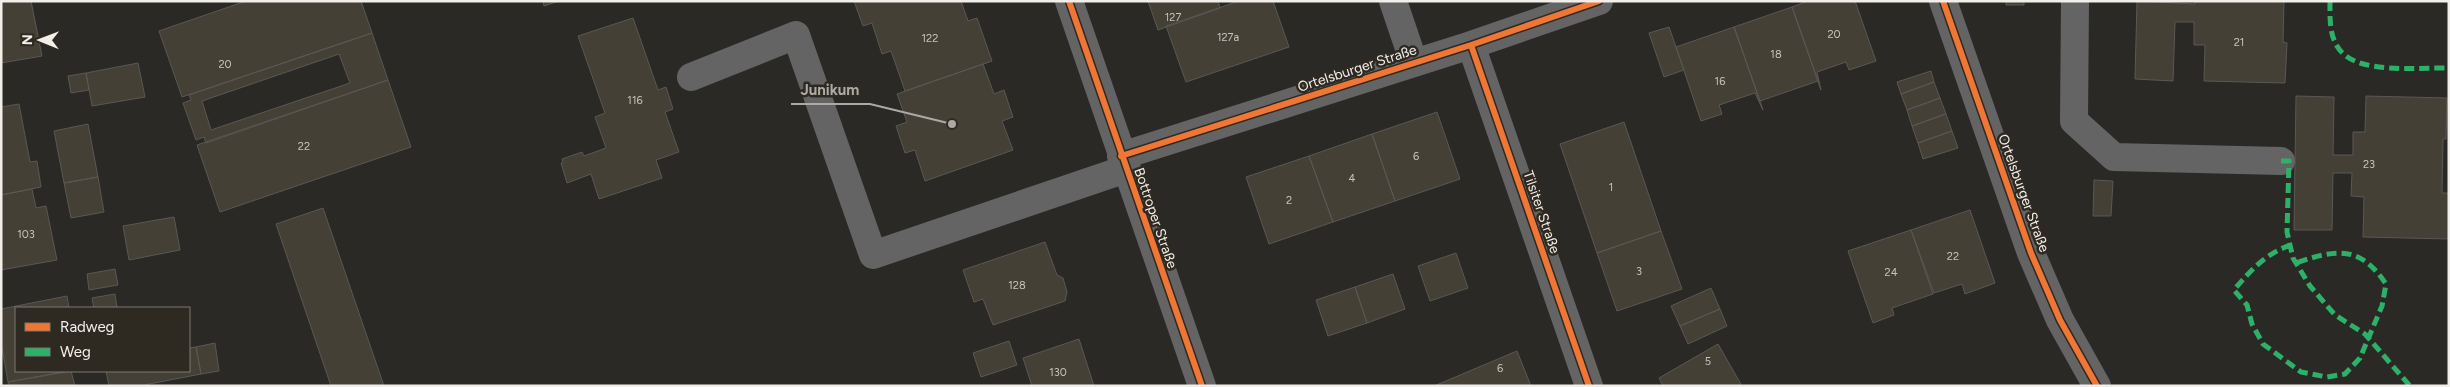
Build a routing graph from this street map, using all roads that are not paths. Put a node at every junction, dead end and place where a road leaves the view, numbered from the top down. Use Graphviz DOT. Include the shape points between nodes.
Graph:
graph roads {
  1 [pos="1069,1"];
  2 [pos="1393,1"];
  3 [pos="1599,1"];
  4 [pos="1943,1"];
  5 [pos="2075,1"];
  6 [pos="1471,45"];
  7 [pos="1414,63"];
  8 [pos="692,77"];
  9 [pos="2281,161"];
  10 [pos="1124,163"];
  11 [pos="1202,386"];
  12 [pos="1589,386"];
  13 [pos="2097,386"];
  1 -- 10 [label="street, Bottroper Straße"];
  2 -- 7 [label="street"];
  3 -- 6 [label="street, Ortelsburger Straße"];
  4 -- 13 [label="street, Ortelsburger Straße" via="2031,253 2060,320"];
  5 -- 9 [label="street" via="2074,120 2114,157"];
  6 -- 7 [label="street, Ortelsburger Straße"];
  6 -- 12 [label="street, Tilsiter Straße"];
  7 -- 10 [label="street, Ortelsburger Straße"];
  8 -- 10 [label="street, Ortelsburger Straße" via="796,34 873,255"];
  10 -- 11 [label="street, Bottroper Straße"];
}
